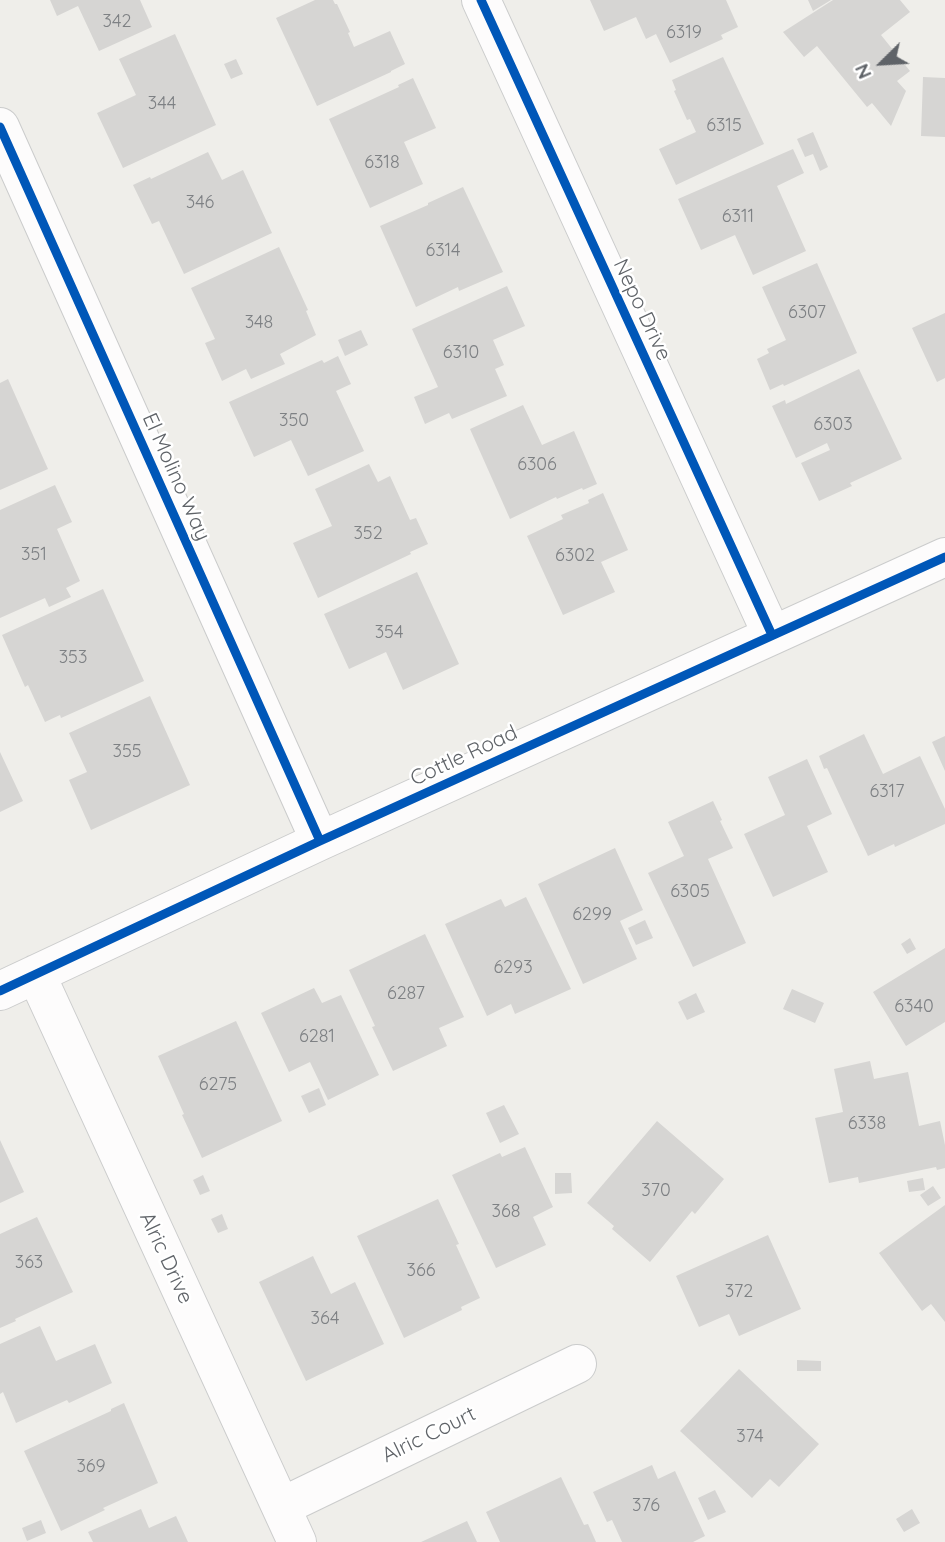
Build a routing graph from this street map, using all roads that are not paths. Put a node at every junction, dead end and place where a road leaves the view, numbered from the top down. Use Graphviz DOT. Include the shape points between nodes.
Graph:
graph roads {
  1 [pos="481,0"];
  2 [pos="0,127"];
  3 [pos="945,557"];
  4 [pos="772,635"];
  5 [pos="320,841"];
  6 [pos="36,975"];
  7 [pos="0,991"];
  8 [pos="577,1364"];
  9 [pos="281,1507"];
  10 [pos="297,1542"];
  1 -- 4 [label="street, Nepo Drive"];
  2 -- 5 [label="street, El Molino Way"];
  3 -- 4 [label="street, Cottle Road"];
  4 -- 5 [label="street, Cottle Road"];
  5 -- 6 [label="street, Cottle Road"];
  6 -- 7 [label="street, Cottle Road"];
  6 -- 9 [label="street, Alric Drive"];
  8 -- 9 [label="street, Alric Court"];
  9 -- 10 [label="street, Alric Drive"];
}
